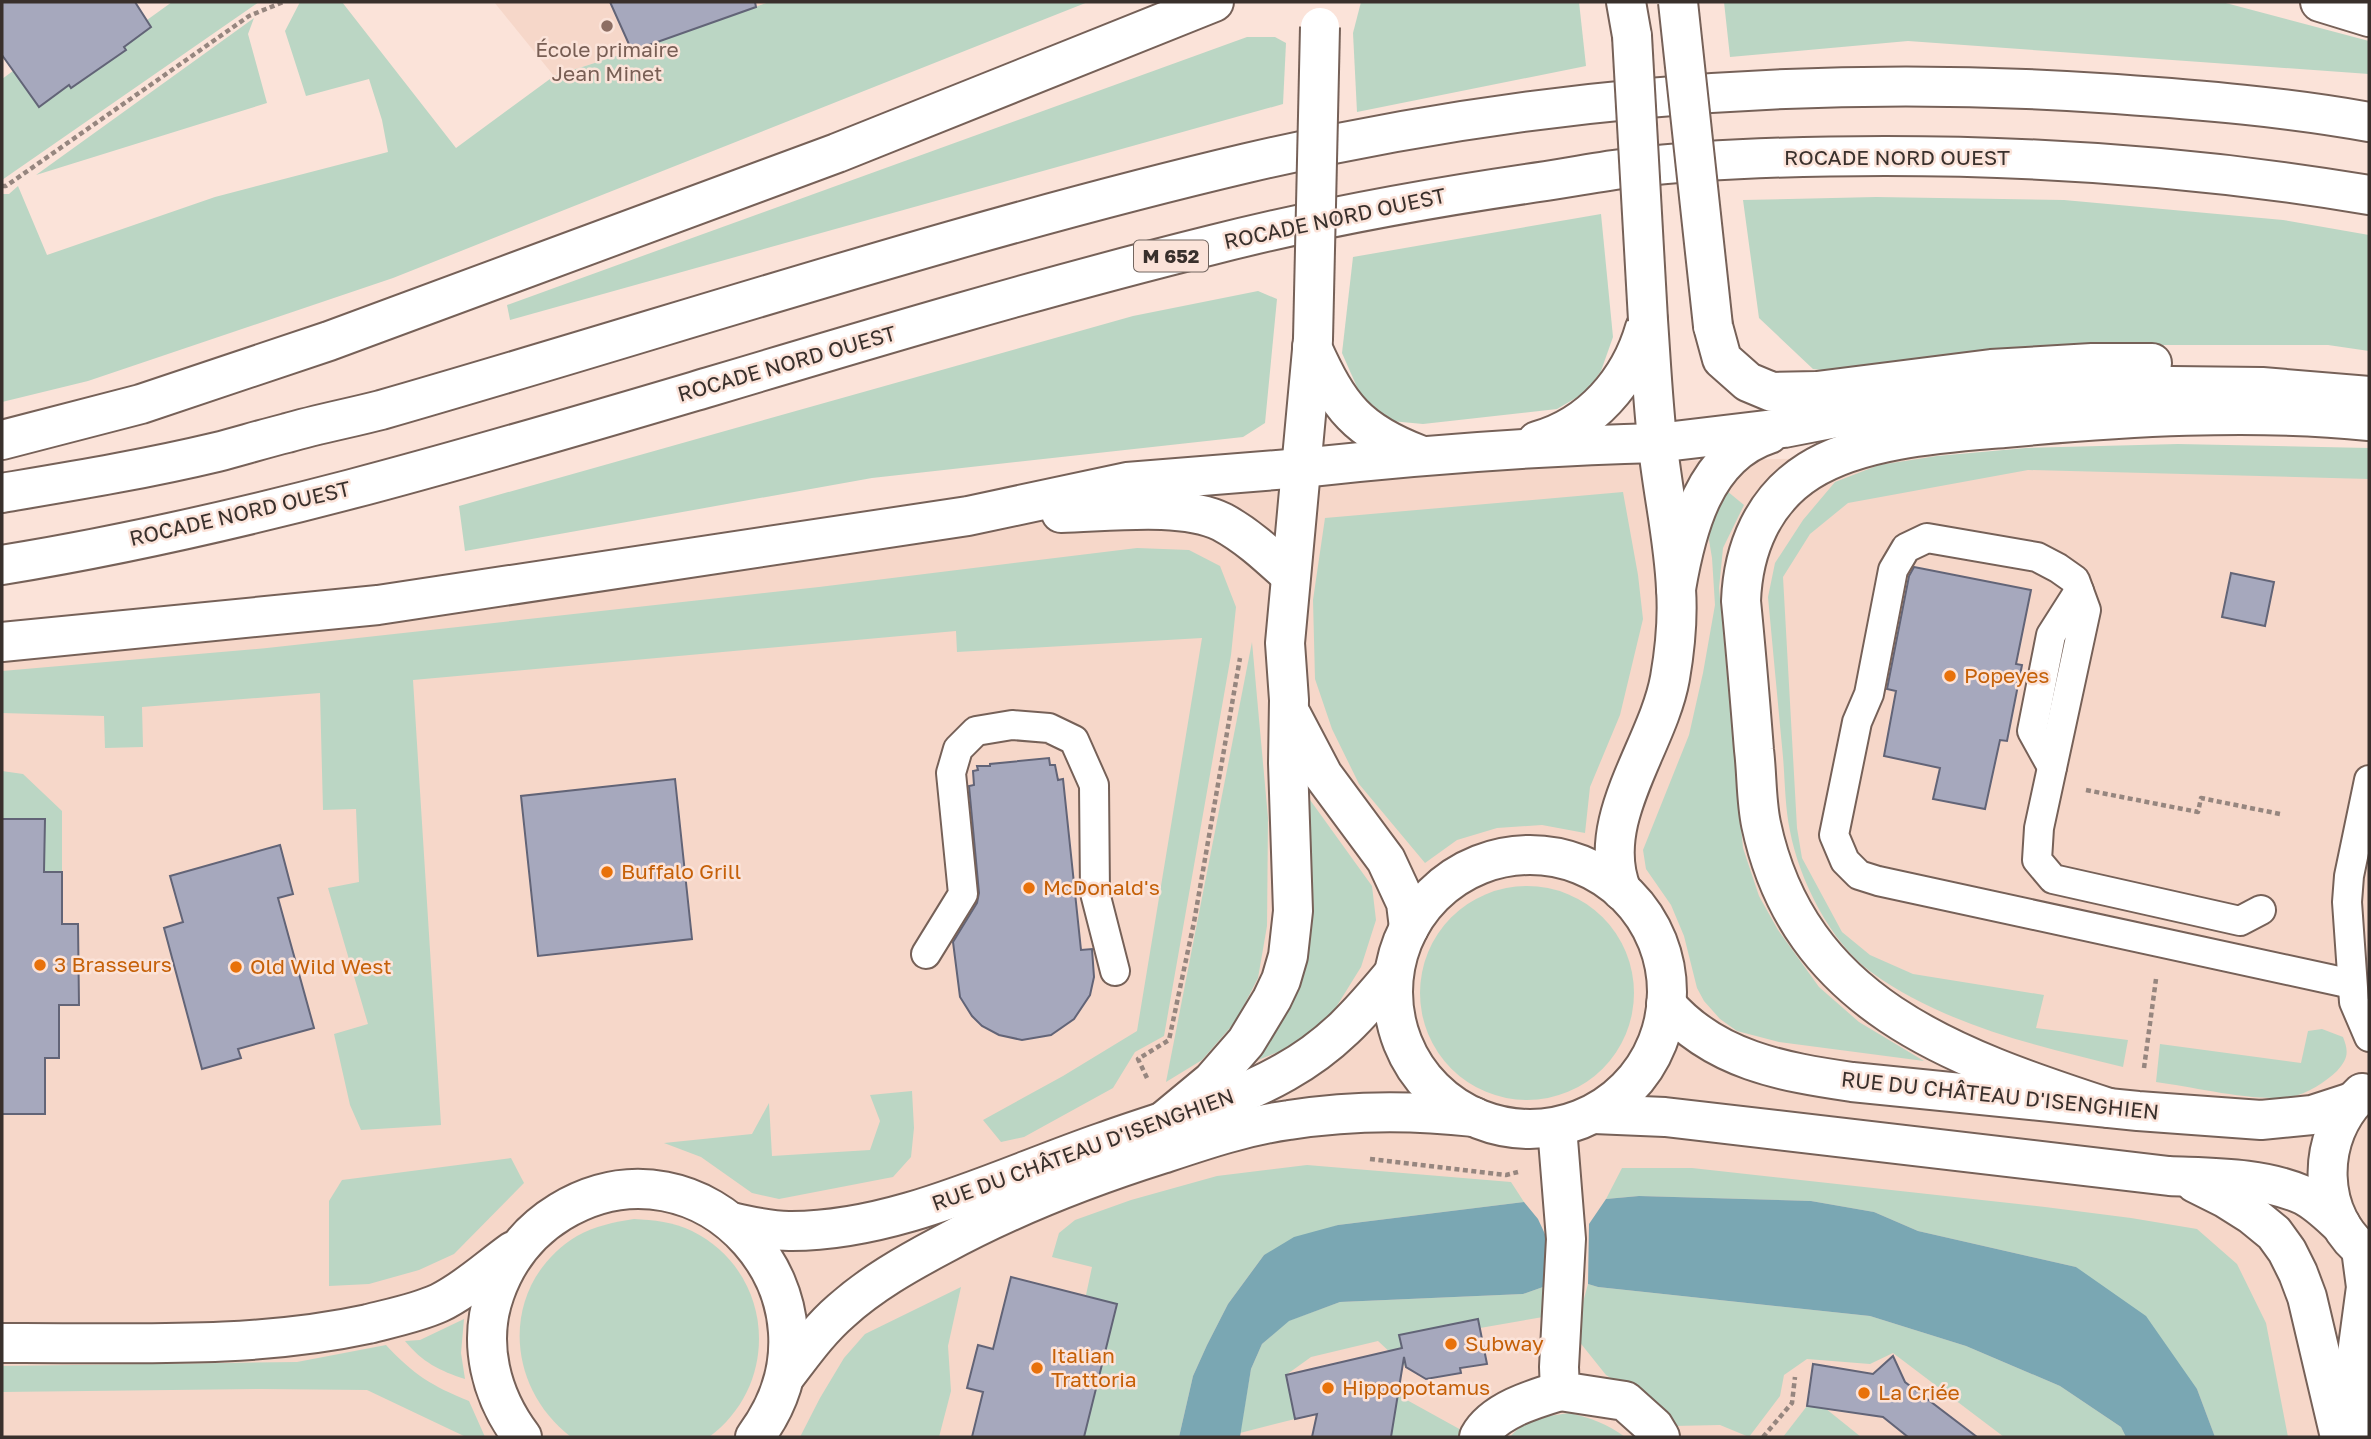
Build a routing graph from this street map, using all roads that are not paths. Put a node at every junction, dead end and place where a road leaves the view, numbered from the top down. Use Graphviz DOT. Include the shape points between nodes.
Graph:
graph roads {
  1 [pos="1214,2"];
  2 [pos="1678,2"];
  3 [pos="2320,2"];
  4 [pos="1631,13"];
  5 [pos="1319,14"];
  6 [pos="2369,16"];
  7 [pos="2369,122"];
  8 [pos="2369,195"];
  9 [pos="1648,320"];
  10 [pos="1312,343"];
  11 [pos="2369,376"];
  12 [pos="2369,396"];
  13 [pos="2369,421"];
  14 [pos="1784,428"];
  15 [pos="2,440"];
  16 [pos="1657,443"];
  17 [pos="1511,448"];
  18 [pos="1420,455"];
  19 [pos="1301,468"];
  20 [pos="2,493"];
  21 [pos="968,516"];
  22 [pos="2,565"];
  23 [pos="1290,575"];
  24 [pos="1676,589"];
  25 [pos="2,642"];
  26 [pos="1289,700"];
  27 [pos="2369,780"];
  28 [pos="1622,891"];
  29 [pos="2261,910"];
  30 [pos="1409,928"];
  31 [pos="2348,937"];
  32 [pos="926,954"];
  33 [pos="2369,959"];
  34 [pos="1115,971"];
  35 [pos="1394,973"];
  36 [pos="2352,984"];
  37 [pos="1667,1004"];
  38 [pos="2369,1037"];
  39 [pos="2363,1089"];
  40 [pos="2109,1108"];
  41 [pos="1594,1114"];
  42 [pos="1474,1117"];
  43 [pos="1165,1120"];
  44 [pos="1557,1127"];
  45 [pos="2169,1176"];
  46 [pos="731,1222"];
  47 [pos="2357,1243"];
  48 [pos="520,1245"];
  49 [pos="2,1343"];
  50 [pos="786,1376"];
  51 [pos="1560,1391"];
  52 [pos="522,1437"];
  53 [pos="755,1437"];
  54 [pos="1479,1437"];
  55 [pos="1660,1437"];
  56 [pos="2340,1437"];
  57 [pos="2354,1437"];
  1 -- 15 [label="main road" via="836,153 329,341 141,404"];
  2 -- 11 [label="main road, bridge" via="1713,326 1722,359 1748,382 1772,392 1817,391 1991,369 2251,361 2326,367"];
  3 -- 6 [label="main road"];
  4 -- 9 [label="main road, bridge"];
  5 -- 10 [label="main road, bridge"];
  7 -- 20 [label="main road" via="2169,98 1937,85 1737,90 1568,105 1248,163 898,256 376,411 218,452"];
  8 -- 22 [label="main road, ROCADE NORD OUEST / M 652" via="2167,167 1910,156 1662,165 1460,192 1214,244 289,505"];
  9 -- 16 [label="main road"];
  9 -- 17 [label="main road" via="1631,365 1603,401 1562,433"];
  10 -- 18 [label="main road" via="1327,381 1355,418 1370,431"];
  10 -- 19 [label="main road"];
  12 -- 14 [label="main road" via="2262,387 2109,389 1856,414"];
  13 -- 40 [label="main road" via="2239,415 2115,420 1938,434 1863,448 1821,465 1793,484 1770,506 1746,554 1741,601 1761,822 1779,883 1807,934 1845,978 1894,1019 1964,1054"];
  14 -- 16 [label="main road"];
  14 -- 24 [label="main road" via="1742,447 1704,491 1682,549"];
  16 -- 17 [label="main road"];
  16 -- 24 [label="main road"];
  17 -- 18 [label="main road"];
  18 -- 19 [label="main road"];
  19 -- 21 [label="main road" via="1127,482"];
  19 -- 23 [label="main road"];
  21 -- 23 [label="main road" via="1196,513 1247,537"];
  21 -- 25 [label="main road" via="378,605"];
  23 -- 26 [label="main road" via="1285,643"];
  24 -- 28 [label="main road" via="1669,682 1619,821 1615,860"];
  26 -- 30 [label="main road" via="1322,775 1386,860 1406,903"];
  26 -- 43 [label="main road" via="1293,911 1281,980 1259,1022 1229,1062"];
  27 -- 31 [label="lane" via="2349,876"];
  28 -- 30 [label="main road, RUE DU CHÂTEAU D'ISENGHIEN" via="1580,864 1548,856 1514,856 1482,863 1453,878 1427,900"];
  28 -- 37 [label="main road, RUE DU CHÂTEAU D'ISENGHIEN" via="1643,914 1657,942"];
  29 -- 36 [label="lane" via="2240,921 2053,878 2037,860 2039,828 2086,610 2075,580 2036,557 1927,538 1906,548 1894,570 1834,835 1845,860 1859,875"];
  30 -- 35 [label="main road, RUE DU CHÂTEAU D'ISENGHIEN"];
  31 -- 33 [label="lane"];
  31 -- 36 [label="lane"];
  32 -- 34 [label="lane" via="963,894 951,774 958,749 976,731 1012,725 1049,728 1073,740 1094,785 1095,893"];
  35 -- 42 [label="main road, RUE DU CHÂTEAU D'ISENGHIEN" via="1395,1021 1406,1051 1434,1090"];
  35 -- 43 [label="main road, RUE DU CHÂTEAU D'ISENGHIEN" via="1344,1030 1287,1072"];
  36 -- 38 [label="lane" via="2354,1002"];
  37 -- 40 [label="main road, RUE DU CHÂTEAU D'ISENGHIEN" via="1681,1021 1714,1044 1770,1067 1852,1082"];
  37 -- 41 [label="main road, RUE DU CHÂTEAU D'ISENGHIEN" via="1661,1033 1640,1074 1619,1097"];
  39 -- 40 [label="main road, RUE DU CHÂTEAU D'ISENGHIEN" via="2312,1115 2278,1119"];
  39 -- 47 [label="main road" via="2338,1124 2326,1175 2331,1201"];
  41 -- 44 [label="main road, RUE DU CHÂTEAU D'ISENGHIEN"];
  41 -- 45 [label="main road, RUE DU CHÂTEAU D'ISENGHIEN" via="1664,1117"];
  42 -- 44 [label="main road, RUE DU CHÂTEAU D'ISENGHIEN" via="1514,1128"];
  42 -- 50 [label="main road, RUE DU CHÂTEAU D'ISENGHIEN" via="1378,1111 1249,1127 1045,1195 888,1275 825,1326"];
  43 -- 46 [label="main road, RUE DU CHÂTEAU D'ISENGHIEN" via="963,1194 880,1218 787,1231"];
  44 -- 51 [label="main road" via="1566,1239"];
  45 -- 47 [label="main road, RUE DU CHÂTEAU D'ISENGHIEN" via="2280,1187 2304,1196"];
  45 -- 56 [label="main road, RUE DU CHÂTEAU D'ISENGHIEN" via="2200,1185 2252,1215 2287,1251 2306,1297"];
  46 -- 48 [label="main road" via="686,1198 635,1190 601,1195 569,1207"];
  46 -- 50 [label="main road" via="755,1246 780,1291 789,1324"];
  47 -- 57 [label="main road" via="2366,1287 2357,1354"];
  48 -- 49 [label="main road" via="439,1302 347,1328 260,1339"];
  48 -- 52 [label="main road" via="492,1301 487,1343 496,1394"];
  50 -- 53 [label="main road" via="774,1408"];
  51 -- 54 [label="main road" via="1522,1403 1484,1427"];
  51 -- 55 [label="main road" via="1625,1401"];
}
